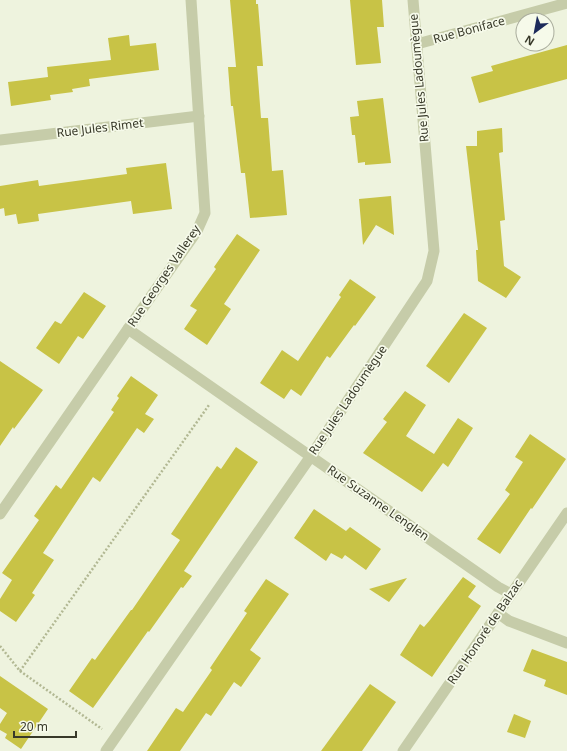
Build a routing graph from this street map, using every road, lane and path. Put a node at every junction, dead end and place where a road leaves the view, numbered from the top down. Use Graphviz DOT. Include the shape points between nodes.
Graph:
graph roads {
  1 [pos="191,0"];
  2 [pos="413,0"];
  3 [pos="567,3"];
  4 [pos="416,44"];
  5 [pos="199,116"];
  6 [pos="0,140"];
  7 [pos="128,329"];
  8 [pos="218,392"];
  9 [pos="311,456"];
  10 [pos="0,514"];
  11 [pos="567,514"];
  12 [pos="511,594"];
  13 [pos="498,613"];
  14 [pos="567,643"];
  15 [pos="0,646"];
  16 [pos="20,671"];
  17 [pos="115,739"];
  18 [pos="106,751"];
  19 [pos="403,751"];
  1 -- 5 [label="street, Rue Georges Vallerey"];
  2 -- 4 [label="street, Rue Jules Ladoumègue"];
  3 -- 4 [label="street, Rue Boniface"];
  4 -- 9 [label="street, Rue Jules Ladoumègue" via="434,251 427,281"];
  5 -- 6 [label="street, Rue Jules Rimet"];
  5 -- 7 [label="street, Rue Georges Vallerey" via="205,213 197,230"];
  7 -- 8 [label="street, Rue Suzanne Lenglen"];
  7 -- 10 [label="street, Rue Georges Vallerey"];
  8 -- 9 [label="street, Rue Suzanne Lenglen"];
  8 -- 16 [label="path"];
  9 -- 12 [label="street, Rue Suzanne Lenglen"];
  9 -- 17 [label="street, Rue Jules Ladoumègue"];
  11 -- 12 [label="street, Rue Honoré de Balzac"];
  12 -- 13 [label="street, Rue Honoré de Balzac"];
  13 -- 14 [label="street" via="509,621"];
  13 -- 19 [label="street, Rue Honoré de Balzac"];
  15 -- 16 [label="path"];
  16 -- 17 [label="path"];
  17 -- 18 [label="street, Rue Jules Ladoumègue"];
}
